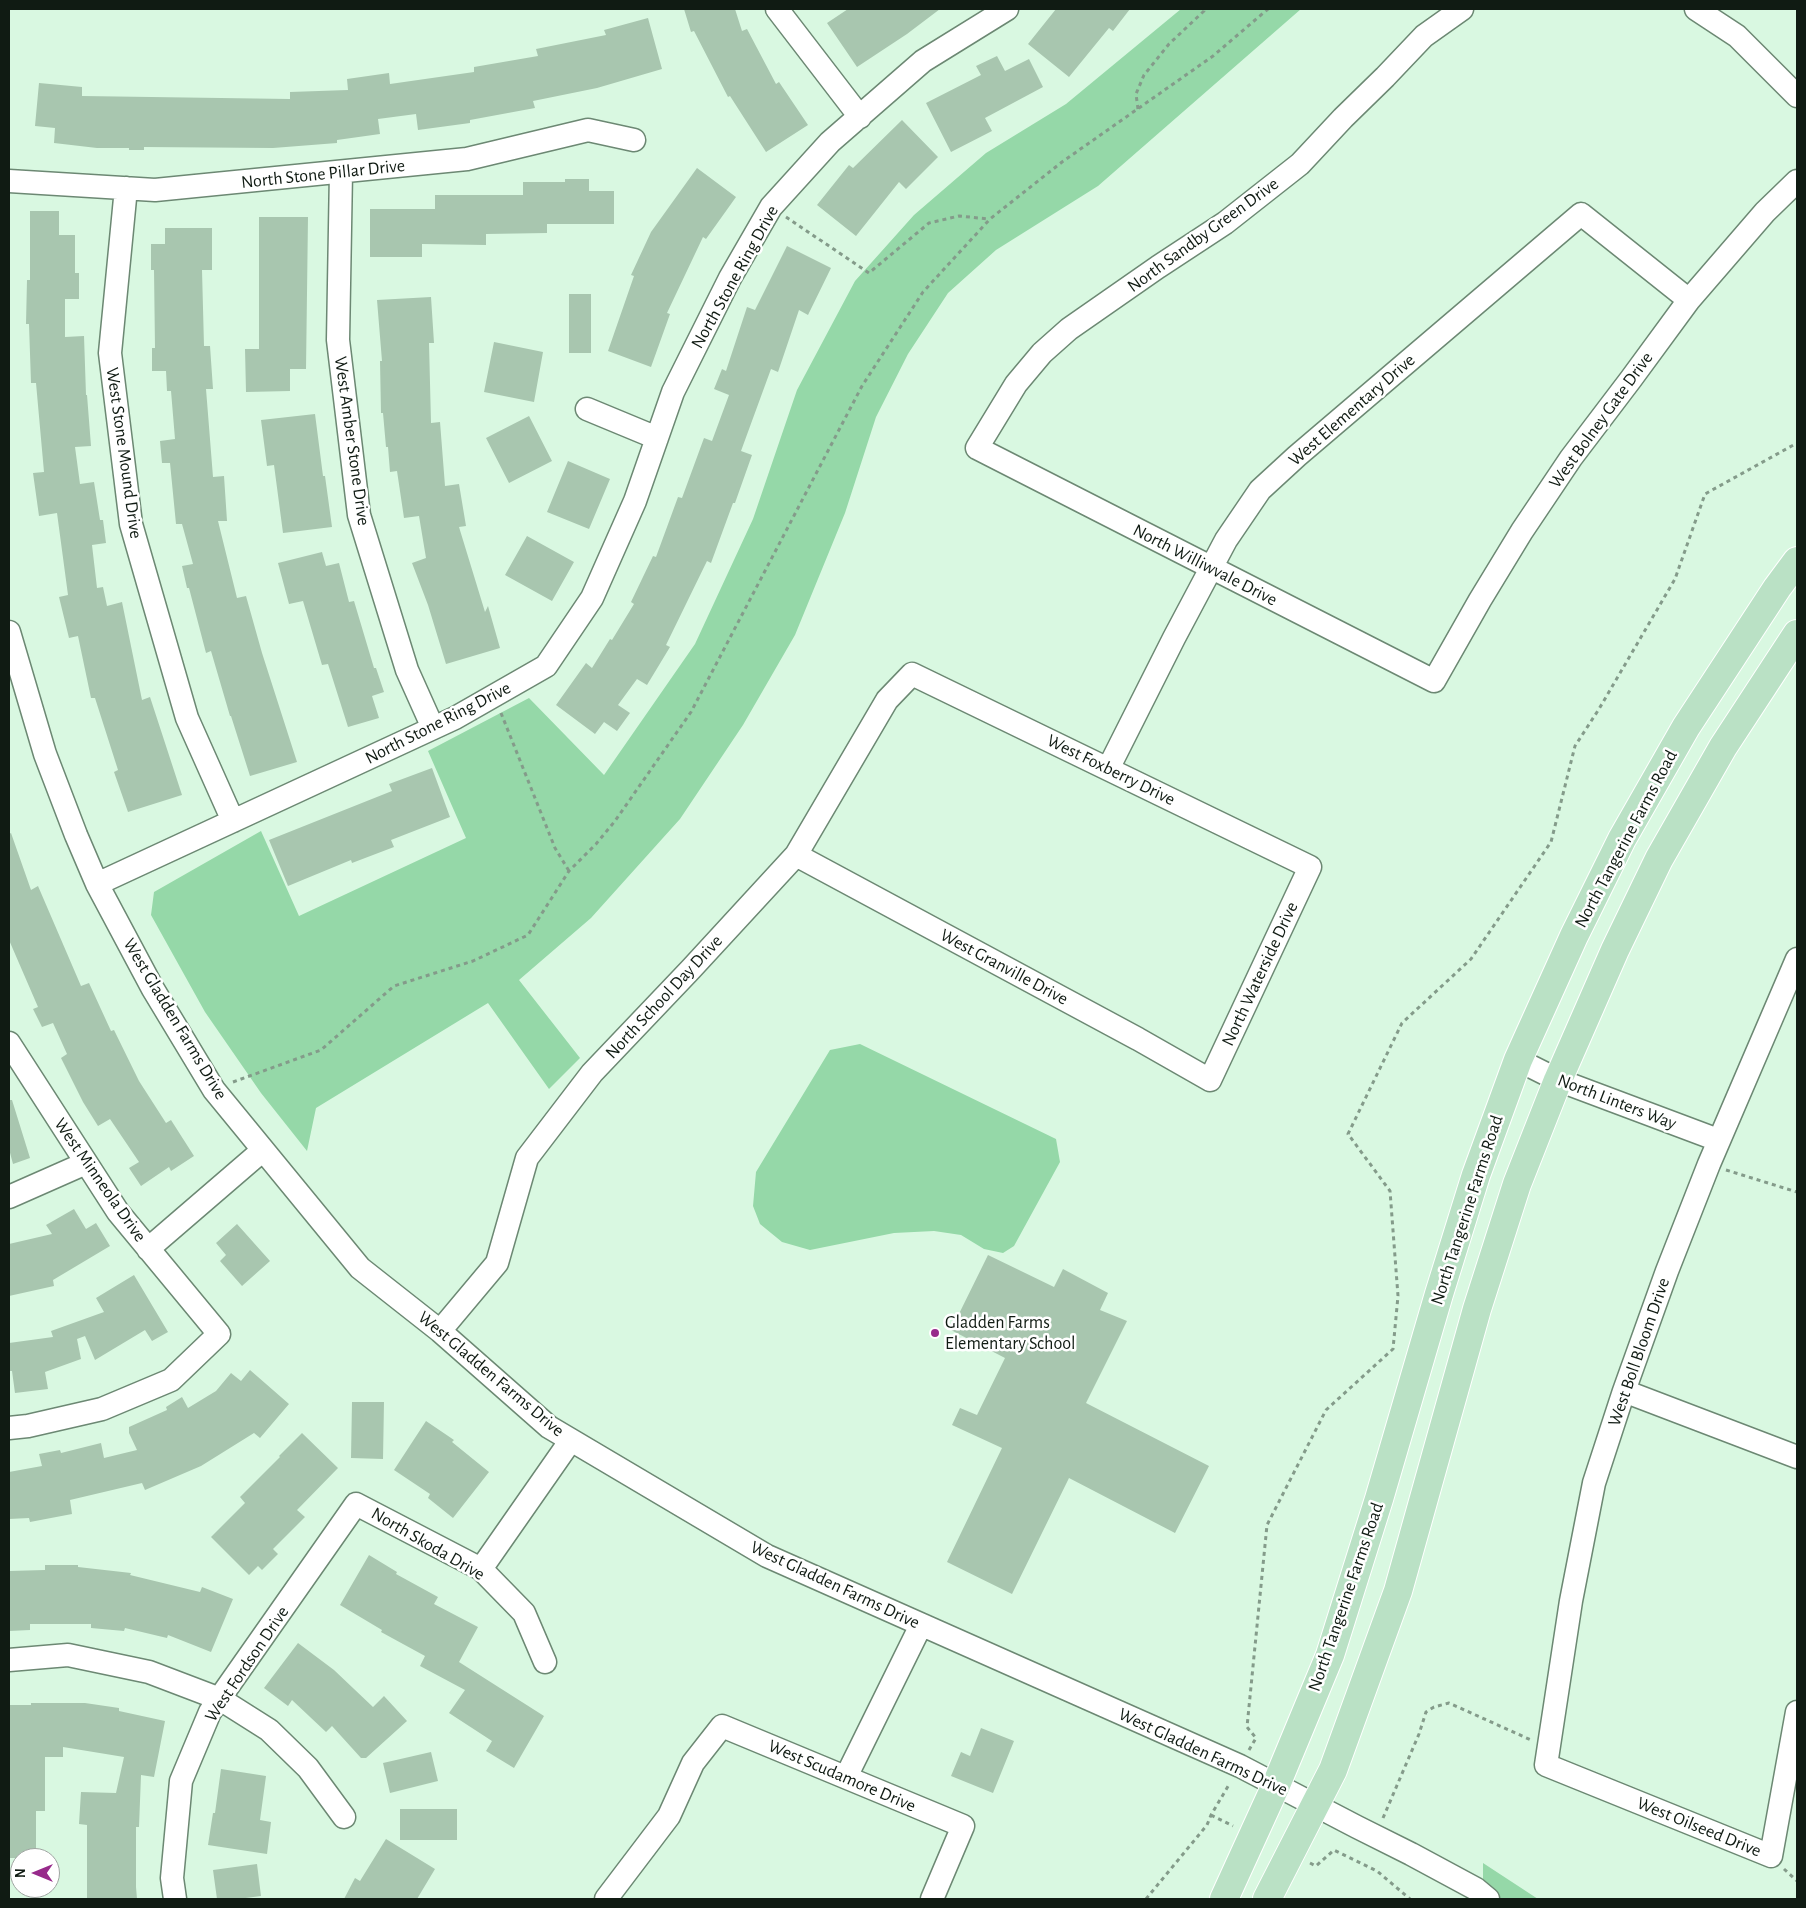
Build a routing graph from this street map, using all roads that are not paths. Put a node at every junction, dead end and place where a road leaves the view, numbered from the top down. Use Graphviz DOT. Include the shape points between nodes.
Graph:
graph roads {
  1 [pos="777,9"];
  2 [pos="1007,9"];
  3 [pos="1462,9"];
  4 [pos="1696,9"];
  5 [pos="1797,96"];
  6 [pos="860,116"];
  7 [pos="634,140"];
  8 [pos="341,172"];
  9 [pos="9,181"];
  10 [pos="1797,181"];
  11 [pos="126,188"];
  12 [pos="1689,300"];
  13 [pos="587,409"];
  14 [pos="657,438"];
  15 [pos="977,448"];
  16 [pos="1797,561"];
  17 [pos="1211,568"];
  18 [pos="9,632"];
  19 [pos="1797,634"];
  20 [pos="912,674"];
  21 [pos="15,677"];
  22 [pos="1434,681"];
  23 [pos="432,728"];
  24 [pos="1108,769"];
  25 [pos="233,821"];
  26 [pos="796,854"];
  27 [pos="1310,867"];
  28 [pos="97,884"];
  29 [pos="1797,959"];
  30 [pos="9,1043"];
  31 [pos="1518,1060"];
  32 [pos="1210,1080"];
  33 [pos="1558,1080"];
  34 [pos="1718,1140"];
  35 [pos="263,1150"];
  36 [pos="86,1162"];
  37 [pos="9,1197"];
  38 [pos="148,1249"];
  39 [pos="440,1331"];
  40 [pos="1624,1391"];
  41 [pos="9,1428"];
  42 [pos="571,1440"];
  43 [pos="1797,1457"];
  44 [pos="356,1504"];
  45 [pos="481,1570"];
  46 [pos="921,1625"];
  47 [pos="9,1660"];
  48 [pos="545,1662"];
  49 [pos="220,1699"];
  50 [pos="1797,1712"];
  51 [pos="1547,1756"];
  52 [pos="846,1777"];
  53 [pos="1276,1785"];
  54 [pos="1315,1806"];
  55 [pos="344,1817"];
  56 [pos="175,1899"];
  57 [pos="606,1899"];
  58 [pos="932,1899"];
  59 [pos="1224,1899"];
  60 [pos="1267,1899"];
  61 [pos="1488,1899"];
  1 -- 6 [label="street"];
  2 -- 6 [label="street, North Stone Ring Drive" via="923,61"];
  3 -- 15 [label="street, North Sandby Green Drive" via="1424,36 1300,164 1225,223 1069,329 1042,353 1016,384"];
  4 -- 5 [label="street" via="1737,36"];
  6 -- 14 [label="street, North Stone Ring Drive" via="830,142 771,207 730,278 673,392"];
  7 -- 8 [label="street, North Stone Pillar Drive" via="588,130 467,159"];
  8 -- 11 [label="street, North Stone Pillar Drive" via="156,190"];
  8 -- 23 [label="street, West Amber Stone Drive" via="338,340 359,515 406,670"];
  9 -- 11 [label="street, North Stone Pillar Drive"];
  10 -- 12 [label="street, West Bolney Gate Drive" via="1765,212"];
  11 -- 25 [label="street, West Stone Mound Drive" via="110,352 131,524 187,718"];
  12 -- 17 [label="street, West Elementary Drive" via="1581,214 1260,490"];
  12 -- 22 [label="street, West Bolney Gate Drive" via="1571,458 1522,531"];
  13 -- 14 [label="street"];
  14 -- 23 [label="street, North Stone Ring Drive" via="635,501 592,598 546,666"];
  15 -- 17 [label="street, North Williwvale Drive"];
  16 -- 31 [label="main road, North Tangerine Farms Road" via="1686,727 1622,839"];
  17 -- 22 [label="street, North Williwvale Drive"];
  17 -- 24 [label="street, West Elementary Drive"];
  18 -- 21 [label="street, West Gladden Farms Drive"];
  19 -- 33 [label="main road" via="1723,747 1659,859"];
  20 -- 24 [label="street, West Foxberry Drive"];
  20 -- 26 [label="street, North School Day Drive" via="887,700"];
  21 -- 28 [label="street, West Gladden Farms Drive"];
  23 -- 25 [label="street, North Stone Ring Drive"];
  24 -- 27 [label="street, West Foxberry Drive"];
  25 -- 28 [label="street, North Stone Ring Drive"];
  26 -- 32 [label="street, West Granville Drive"];
  26 -- 39 [label="street, North School Day Drive" via="592,1073 527,1158 498,1263"];
  27 -- 32 [label="street, North Waterside Drive"];
  28 -- 35 [label="street, West Gladden Farms Drive" via="153,989 214,1090"];
  29 -- 34 [label="street, West Boll Bloom Drive"];
  30 -- 36 [label="street, West Minneola Drive"];
  31 -- 33 [label="street, North Linters Way"];
  31 -- 53 [label="main road, North Tangerine Farms Road" via="1476,1175 1330,1655"];
  33 -- 34 [label="street, North Linters Way"];
  33 -- 54 [label="main road" via="1517,1184 1477,1309 1398,1592 1333,1770"];
  34 -- 40 [label="street, West Boll Bloom Drive"];
  35 -- 38 [label="street"];
  35 -- 39 [label="street, West Gladden Farms Drive" via="360,1268"];
  36 -- 37 [label="street"];
  36 -- 38 [label="street, West Minneola Drive" via="118,1212"];
  38 -- 41 [label="street, West Minneola Drive" via="219,1334 172,1380 102,1409"];
  39 -- 42 [label="street, West Gladden Farms Drive" via="548,1427"];
  40 -- 43 [label="street"];
  40 -- 51 [label="street, West Boll Bloom Drive" via="1594,1483 1571,1601"];
  42 -- 45 [label="street"];
  42 -- 46 [label="street, West Gladden Farms Drive" via="767,1556"];
  44 -- 45 [label="street, North Skoda Drive"];
  44 -- 49 [label="street, West Fordson Drive"];
  45 -- 48 [label="street, North Skoda Drive" via="524,1613"];
  46 -- 52 [label="street"];
  46 -- 53 [label="street, West Gladden Farms Drive" via="1240,1766"];
  47 -- 49 [label="street" via="68,1655 149,1672"];
  49 -- 55 [label="street" via="269,1730 308,1768"];
  49 -- 56 [label="street, West Fordson Drive" via="210,1712 181,1781 172,1878"];
  50 -- 51 [label="street, West Oilseed Drive" via="1771,1856"];
  52 -- 57 [label="street, West Scudamore Drive" via="722,1726 693,1763 669,1816"];
  52 -- 58 [label="street, West Scudamore Drive" via="963,1826"];
  53 -- 54 [label="street, West Gladden Farms Drive"];
  53 -- 59 [label="main road, North Tangerine Farms Road"];
  54 -- 60 [label="main road"];
  54 -- 61 [label="street, West Gladden Farms Drive" via="1411,1854 1476,1889"];
}
